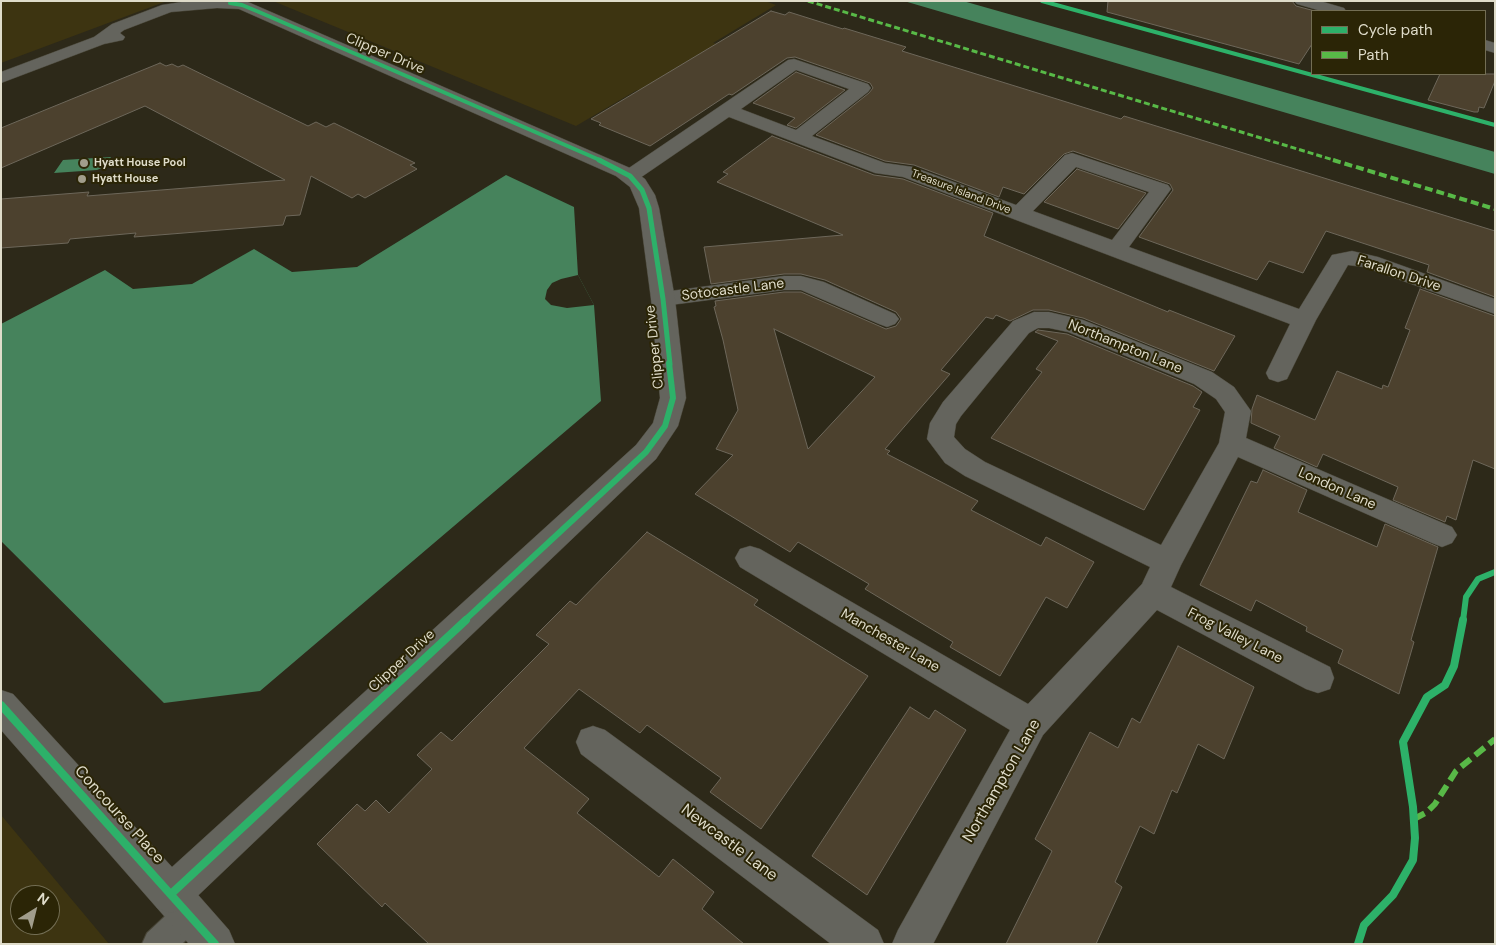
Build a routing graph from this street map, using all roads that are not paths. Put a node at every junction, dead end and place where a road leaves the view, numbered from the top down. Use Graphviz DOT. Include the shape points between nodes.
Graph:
graph roads {
  1 [pos="1302,1"];
  2 [pos="1334,10"];
  3 [pos="1,78"];
  4 [pos="727,110"];
  5 [pos="799,137"];
  6 [pos="630,176"];
  7 [pos="1019,214"];
  8 [pos="1116,250"];
  9 [pos="663,299"];
  10 [pos="1495,307"];
  11 [pos="887,319"];
  12 [pos="1304,320"];
  13 [pos="1278,373"];
  14 [pos="1232,443"];
  15 [pos="1442,535"];
  16 [pos="750,558"];
  17 [pos="1167,562"];
  18 [pos="1153,593"];
  19 [pos="1318,678"];
  20 [pos="1,705"];
  21 [pos="1031,724"];
  22 [pos="593,742"];
  23 [pos="180,904"];
  24 [pos="158,944"];
  25 [pos="215,944"];
  26 [pos="864,944"];
  27 [pos="912,944"];
  1 -- 2 [label="street"];
  3 -- 6 [label="street, Clipper Drive" via="100,40 132,34 206,4 230,3 242,5"];
  4 -- 5 [label="street, Treasure Island Drive"];
  4 -- 5 [label="street" via="794,64 862,88"];
  4 -- 6 [label="street"];
  5 -- 7 [label="street, Treasure Island Drive" via="882,169 906,172"];
  6 -- 9 [label="street, Clipper Drive" via="645,195 649,208"];
  7 -- 8 [label="street, Treasure Island Drive"];
  7 -- 8 [label="street" via="1072,159 1161,188"];
  8 -- 12 [label="street, Treasure Island Drive"];
  9 -- 11 [label="street, Sotocastle Lane" via="801,283"];
  9 -- 23 [label="street, Clipper Drive" via="673,398 665,426 646,452"];
  10 -- 12 [label="street, Farallon Drive" via="1370,262 1345,259 1333,269"];
  12 -- 13 [label="street, Farallon Drive"];
  14 -- 15 [label="street, London Lane"];
  14 -- 17 [label="street, Northampton Lane"];
  14 -- 17 [label="street, Northampton Lane" via="1238,411 1216,386 1075,326 1049,320 1034,320 1014,333 943,423 940,439 955,456 975,469"];
  16 -- 21 [label="street, Manchester Lane"];
  17 -- 18 [label="street, Northampton Lane"];
  18 -- 19 [label="street, Frog Valley Lane"];
  18 -- 21 [label="street, Northampton Lane"];
  20 -- 23 [label="street, Concourse Place"];
  21 -- 27 [label="street, Northampton Lane"];
  22 -- 26 [label="street, Newcastle Lane"];
  23 -- 24 [label="lane"];
  23 -- 25 [label="street, Concourse Place"];
}
